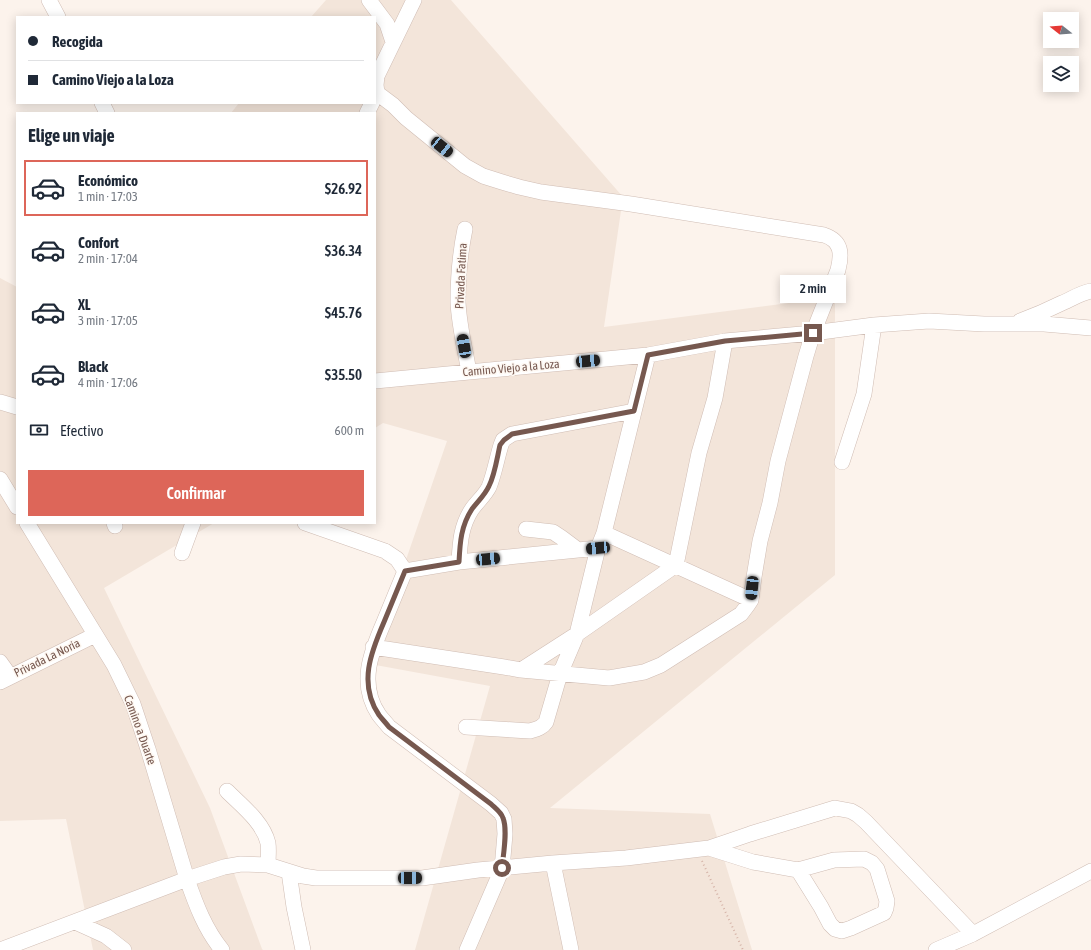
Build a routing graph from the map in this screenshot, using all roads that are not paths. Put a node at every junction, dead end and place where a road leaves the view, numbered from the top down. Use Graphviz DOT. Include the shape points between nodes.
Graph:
graph roads {
  1 [pos="49,0"];
  2 [pos="369,0"];
  3 [pos="414,0"];
  4 [pos="57,16"];
  5 [pos="393,42"];
  6 [pos="376,85"];
  7 [pos="376,98"];
  8 [pos="465,229"];
  9 [pos="1091,290"];
  10 [pos="1014,323"];
  11 [pos="874,324"];
  12 [pos="1091,328"];
  13 [pos="813,333"];
  14 [pos="725,341"];
  15 [pos="648,355"];
  16 [pos="468,372"];
  17 [pos="376,381"];
  18 [pos="0,402"];
  19 [pos="16,407"];
  20 [pos="634,411"];
  21 [pos="842,462"];
  22 [pos="0,479"];
  23 [pos="16,505"];
  24 [pos="28,524"];
  25 [pos="193,524"];
  26 [pos="308,524"];
  27 [pos="526,529"];
  28 [pos="604,533"];
  29 [pos="598,548"];
  30 [pos="578,550"];
  31 [pos="182,553"];
  32 [pos="459,562"];
  33 [pos="676,565"];
  34 [pos="405,571"];
  35 [pos="751,600"];
  36 [pos="577,634"];
  37 [pos="94,635"];
  38 [pos="374,647"];
  39 [pos="0,662"];
  40 [pos="521,670"];
  41 [pos="560,674"];
  42 [pos="5,679"];
  43 [pos="466,727"];
  44 [pos="228,791"];
  45 [pos="703,849"];
  46 [pos="553,863"];
  47 [pos="268,865"];
  48 [pos="502,868"];
  49 [pos="798,870"];
  50 [pos="1091,871"];
  51 [pos="289,872"];
  52 [pos="187,879"];
  53 [pos="75,922"];
  54 [pos="973,934"];
  55 [pos="216,947"];
  56 [pos="0,950"];
  57 [pos="124,950"];
  58 [pos="303,950"];
  59 [pos="467,950"];
  60 [pos="571,950"];
  61 [pos="936,950"];
  1 -- 4 [label="street"];
  2 -- 5 [label="street" via="387,24"];
  3 -- 5 [label="street"];
  5 -- 6 [label="street" via="377,76"];
  7 -- 13 [label="street" via="393,105 465,166 483,176 502,182 541,192 646,206 832,237 838,244 840,261"];
  8 -- 16 [label="street, Privada Fatima" via="461,247 458,302"];
  9 -- 10 [label="street"];
  10 -- 11 [label="street, Camino Viejo a la Loza" via="929,321"];
  10 -- 12 [label="street, Camino Viejo a la Loza"];
  11 -- 13 [label="street, Camino Viejo a la Loza"];
  11 -- 21 [label="street" via="864,394"];
  13 -- 14 [label="street, Camino Viejo a la Loza"];
  13 -- 35 [label="street" via="778,461 760,541"];
  14 -- 15 [label="street, Camino Viejo a la Loza"];
  14 -- 33 [label="street" via="715,398 699,454"];
  15 -- 16 [label="street, Camino Viejo a la Loza"];
  15 -- 20 [label="street"];
  16 -- 17 [label="street, Camino Viejo a la Loza"];
  18 -- 19 [label="street"];
  20 -- 28 [label="street"];
  20 -- 32 [label="street" via="512,434 504,440 500,445 490,484 464,526"];
  22 -- 23 [label="street"];
  24 -- 37 [label="street, Camino a Duarte"];
  25 -- 31 [label="street"];
  26 -- 34 [label="street" via="385,551 397,559"];
  27 -- 30 [label="street" via="552,532"];
  28 -- 29 [label="street"];
  28 -- 33 [label="street"];
  29 -- 30 [label="street"];
  29 -- 36 [label="street"];
  30 -- 32 [label="street"];
  32 -- 34 [label="street"];
  33 -- 35 [label="street"];
  33 -- 36 [label="street"];
  34 -- 38 [label="street"];
  35 -- 41 [label="street" via="741,614 661,665 644,672 609,678"];
  36 -- 40 [label="street"];
  36 -- 41 [label="street"];
  37 -- 42 [label="street, Privada La Noria"];
  37 -- 52 [label="street, Camino a Duarte" via="114,665 133,704"];
  38 -- 40 [label="street"];
  38 -- 48 [label="street" via="368,680 374,706 389,727 501,813 505,834"];
  39 -- 42 [label="street"];
  40 -- 41 [label="street"];
  41 -- 43 [label="street" via="546,722 539,729 530,732"];
  44 -- 47 [label="street" via="264,832 268,842"];
  45 -- 46 [label="street"];
  45 -- 49 [label="street"];
  45 -- 54 [label="street" via="826,810 835,808 851,811 877,833"];
  46 -- 48 [label="street"];
  46 -- 60 [label="street"];
  47 -- 51 [label="street"];
  47 -- 52 [label="street" via="241,864"];
  48 -- 51 [label="street" via="422,878 316,878"];
  48 -- 59 [label="street"];
  49 -- 49 [label="street" via="835,929 842,931 884,913 887,901 877,869 872,863 864,859 834,860"];
  50 -- 54 [label="street"];
  51 -- 58 [label="street"];
  52 -- 53 [label="street"];
  52 -- 55 [label="street, Camino a Duarte" via="202,920"];
  53 -- 56 [label="street"];
  53 -- 57 [label="street" via="106,936"];
  54 -- 61 [label="street"];
}
